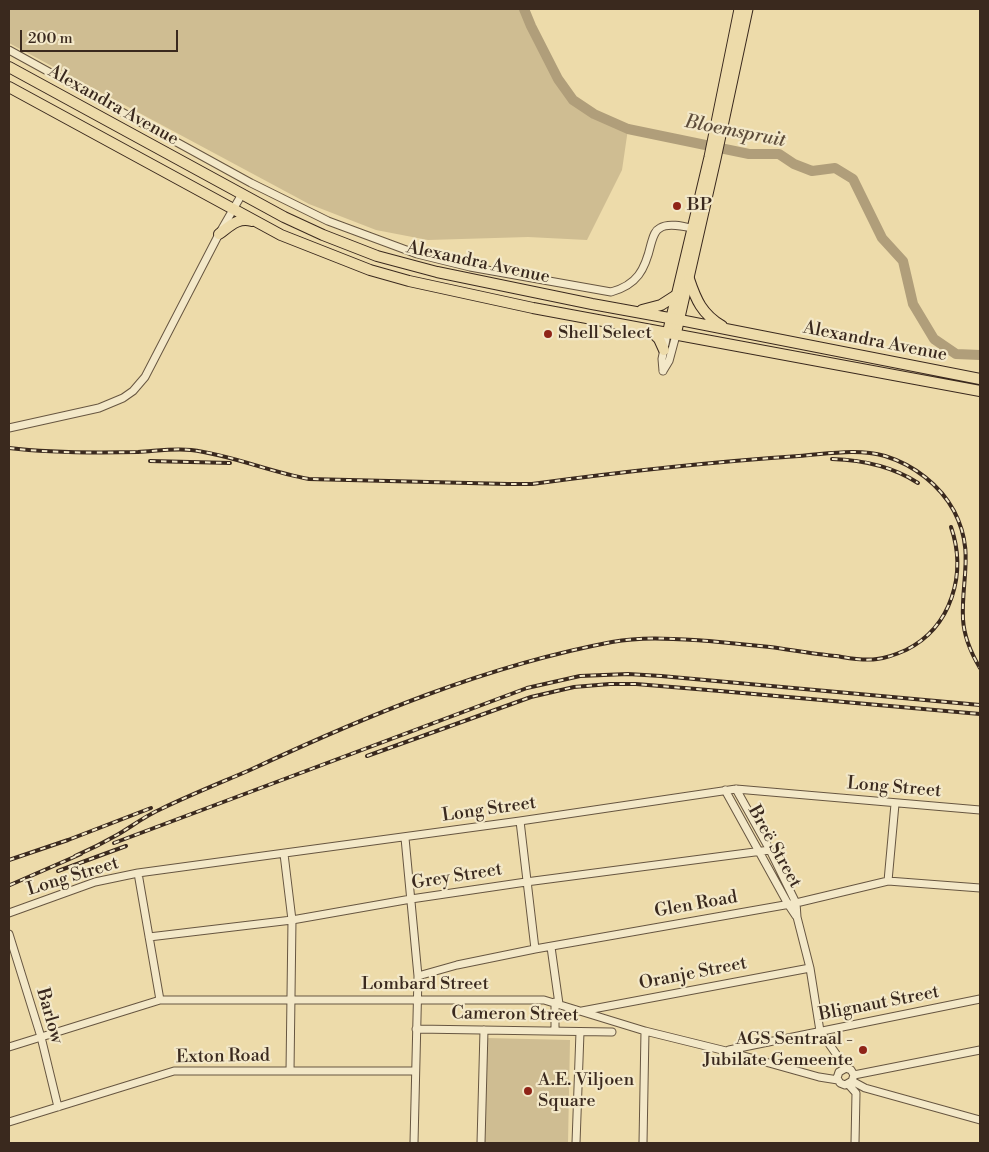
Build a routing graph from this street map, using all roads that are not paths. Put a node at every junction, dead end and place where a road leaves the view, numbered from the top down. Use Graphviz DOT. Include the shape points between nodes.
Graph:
graph roads {
  1 [pos="739,9"];
  2 [pos="748,9"];
  3 [pos="9,50"];
  4 [pos="9,67"];
  5 [pos="9,87"];
  6 [pos="717,135"];
  7 [pos="242,194"];
  8 [pos="233,209"];
  9 [pos="258,223"];
  10 [pos="696,230"];
  11 [pos="219,234"];
  12 [pos="335,240"];
  13 [pos="330,256"];
  14 [pos="689,279"];
  15 [pos="675,296"];
  16 [pos="624,310"];
  17 [pos="676,319"];
  18 [pos="727,329"];
  19 [pos="650,330"];
  20 [pos="672,334"];
  21 [pos="664,350"];
  22 [pos="980,379"];
  23 [pos="980,390"];
  24 [pos="9,428"];
  25 [pos="736,789"];
  26 [pos="725,790"];
  27 [pos="895,804"];
  28 [pos="980,810"];
  29 [pos="520,822"];
  30 [pos="404,838"];
  31 [pos="770,850"];
  32 [pos="760,851"];
  33 [pos="284,854"];
  34 [pos="138,873"];
  35 [pos="888,881"];
  36 [pos="526,882"];
  37 [pos="980,888"];
  38 [pos="411,900"];
  39 [pos="792,903"];
  40 [pos="9,913"];
  41 [pos="292,920"];
  42 [pos="9,934"];
  43 [pos="149,937"];
  44 [pos="551,947"];
  45 [pos="535,949"];
  46 [pos="810,968"];
  47 [pos="418,976"];
  48 [pos="980,999"];
  49 [pos="160,1000"];
  50 [pos="291,1000"];
  51 [pos="417,1000"];
  52 [pos="557,1003"];
  53 [pos="581,1011"];
  54 [pos="416,1029"];
  55 [pos="484,1030"];
  56 [pos="820,1030"];
  57 [pos="555,1031"];
  58 [pos="644,1031"];
  59 [pos="580,1032"];
  60 [pos="612,1032"];
  61 [pos="41,1037"];
  62 [pos="9,1047"];
  63 [pos="980,1050"];
  64 [pos="726,1051"];
  65 [pos="846,1068"];
  66 [pos="290,1071"];
  67 [pos="415,1071"];
  68 [pos="838,1080"];
  69 [pos="851,1080"];
  70 [pos="58,1107"];
  71 [pos="980,1120"];
  72 [pos="9,1122"];
  73 [pos="414,1143"];
  74 [pos="481,1143"];
  75 [pos="576,1143"];
  76 [pos="643,1143"];
  77 [pos="855,1143"];
  1 -- 6 [label="main road"];
  2 -- 6 [label="main road"];
  3 -- 10 [label="street" via="312,214 417,254 470,267 611,292 626,287 638,277 659,228 672,226"];
  4 -- 7 [label="highway, Alexandra Avenue"];
  5 -- 8 [label="highway, Alexandra Avenue"];
  6 -- 10 [label="main road"];
  7 -- 8 [label="street"];
  7 -- 12 [label="highway, Alexandra Avenue" via="303,227"];
  8 -- 9 [label="highway, Alexandra Avenue"];
  8 -- 11 [label="street"];
  9 -- 11 [label="highway" via="247,219 238,221"];
  9 -- 13 [label="highway, Alexandra Avenue"];
  10 -- 14 [label="main road"];
  10 -- 15 [label="main road"];
  11 -- 24 [label="street" via="150,368 133,391 99,408"];
  12 -- 13 [label="highway"];
  12 -- 16 [label="highway, Alexandra Avenue" via="408,265"];
  13 -- 19 [label="highway, Alexandra Avenue" via="410,282"];
  14 -- 17 [label="main road"];
  14 -- 18 [label="highway" via="702,310"];
  15 -- 16 [label="highway" via="652,308"];
  15 -- 17 [label="main road"];
  16 -- 17 [label="highway, Alexandra Avenue"];
  17 -- 18 [label="highway, Alexandra Avenue"];
  17 -- 20 [label="main road"];
  18 -- 22 [label="highway, Alexandra Avenue"];
  19 -- 20 [label="highway, Alexandra Avenue"];
  19 -- 21 [label="highway"];
  20 -- 21 [label="street"];
  20 -- 21 [label="street" via="669,361 663,371"];
  20 -- 23 [label="highway, Alexandra Avenue"];
  25 -- 26 [label="street, Long Street"];
  25 -- 27 [label="street, Long Street"];
  25 -- 31 [label="street, Breë Street"];
  26 -- 29 [label="street, Long Street"];
  26 -- 32 [label="street, Breë Street"];
  27 -- 28 [label="street, Long Street"];
  27 -- 35 [label="street"];
  29 -- 30 [label="street, Long Street"];
  29 -- 36 [label="street"];
  30 -- 33 [label="street, Long Street"];
  30 -- 38 [label="street"];
  31 -- 32 [label="street, Grey Street"];
  31 -- 39 [label="street, Breë Street"];
  32 -- 36 [label="street, Grey Street"];
  32 -- 39 [label="street, Breë Street"];
  33 -- 34 [label="street, Long Street"];
  33 -- 41 [label="street"];
  34 -- 40 [label="street, Long Street" via="95,882"];
  34 -- 43 [label="street"];
  35 -- 37 [label="street, Glen Road"];
  35 -- 39 [label="street, Glen Road"];
  36 -- 38 [label="street, Grey Street"];
  36 -- 45 [label="street"];
  38 -- 41 [label="street, Grey Street"];
  38 -- 47 [label="street"];
  39 -- 44 [label="street, Glen Road"];
  39 -- 46 [label="street, Breë Street"];
  41 -- 43 [label="street, Grey Street"];
  41 -- 50 [label="street"];
  42 -- 61 [label="street, Barlow"];
  43 -- 49 [label="street"];
  44 -- 45 [label="street, Glen Road"];
  44 -- 52 [label="street"];
  45 -- 47 [label="street, Glen Road"];
  46 -- 53 [label="street, Oranje Street"];
  46 -- 56 [label="street, Breë Street"];
  47 -- 51 [label="street"];
  48 -- 56 [label="street, Blignaut Street"];
  49 -- 50 [label="street, Lombard Street"];
  49 -- 61 [label="street, Lombard Street"];
  50 -- 51 [label="street, Lombard Street"];
  50 -- 66 [label="street"];
  51 -- 52 [label="street, Lombard Street" via="544,1000"];
  51 -- 54 [label="street"];
  52 -- 53 [label="street, Lombard Street"];
  52 -- 57 [label="street"];
  53 -- 58 [label="street, Lombard Street"];
  54 -- 55 [label="street, Cameron Street"];
  54 -- 67 [label="street"];
  55 -- 57 [label="street, Cameron Street"];
  55 -- 74 [label="street"];
  56 -- 64 [label="street, Blignaut Street"];
  56 -- 65 [label="street, Breë Street"];
  57 -- 59 [label="street, Cameron Street"];
  58 -- 64 [label="street, Lombard Street"];
  58 -- 76 [label="street"];
  59 -- 60 [label="street, Cameron Street"];
  59 -- 75 [label="street"];
  61 -- 62 [label="street, Lombard Street"];
  61 -- 70 [label="street, Barlow"];
  63 -- 69 [label="street"];
  64 -- 68 [label="street, Lombard Street"];
  65 -- 68 [label="street" via="839,1072"];
  65 -- 69 [label="street" via="851,1070"];
  66 -- 67 [label="street, Exton Road"];
  66 -- 70 [label="street, Exton Road" via="174,1071"];
  67 -- 73 [label="street"];
  68 -- 69 [label="street" via="843,1084"];
  69 -- 71 [label="street" via="865,1088"];
  69 -- 77 [label="street" via="856,1093"];
  70 -- 72 [label="street, Exton Road"];
}
